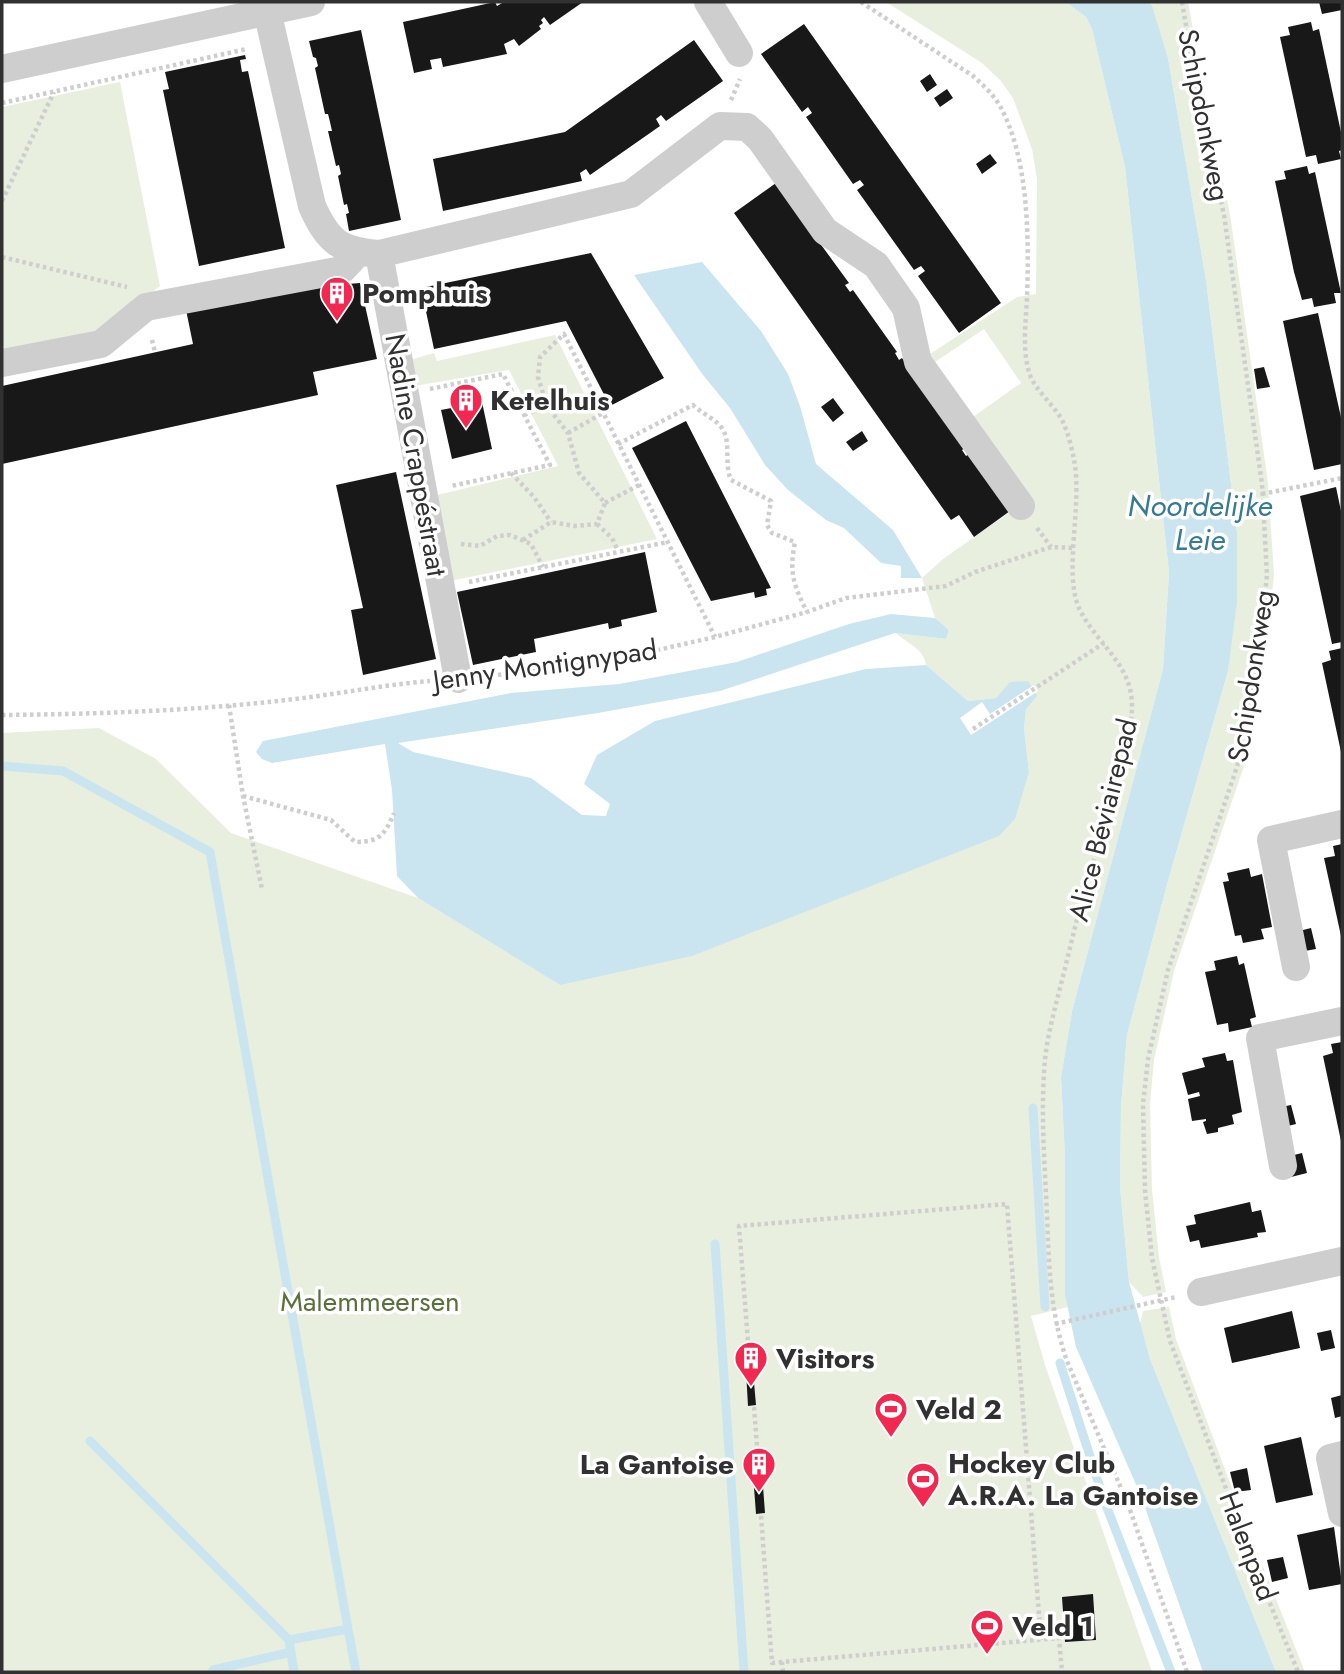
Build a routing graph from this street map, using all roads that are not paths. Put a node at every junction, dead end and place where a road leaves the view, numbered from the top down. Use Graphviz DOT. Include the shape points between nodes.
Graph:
graph roads {
  1 [pos="311,2"];
  2 [pos="708,2"];
  3 [pos="266,6"];
  4 [pos="739,53"];
  5 [pos="2,69"];
  6 [pos="369,253"];
  7 [pos="2,363"];
  8 [pos="1021,506"];
  9 [pos="456,667"];
  10 [pos="1342,824"];
  11 [pos="1296,967"];
  12 [pos="1342,1021"];
  13 [pos="1283,1166"];
  14 [pos="1342,1261"];
  15 [pos="1200,1292"];
  16 [pos="1342,1455"];
  17 [pos="1342,1513"];
  1 -- 3 [label="street"];
  2 -- 4 [label="street"];
  3 -- 5 [label="street"];
  3 -- 6 [label="street" via="312,206 323,230 336,242"];
  6 -- 7 [label="street" via="342,270 146,307 101,344"];
  6 -- 8 [label="street" via="631,194 720,126 747,127 825,231 876,265 906,308 918,362"];
  6 -- 9 [label="street, Nadine Crappéstraat" via="405,394"];
  10 -- 11 [label="street" via="1271,840"];
  12 -- 13 [label="street" via="1259,1038"];
  14 -- 15 [label="street"];
  16 -- 17 [label="street" via="1330,1458"];
}
